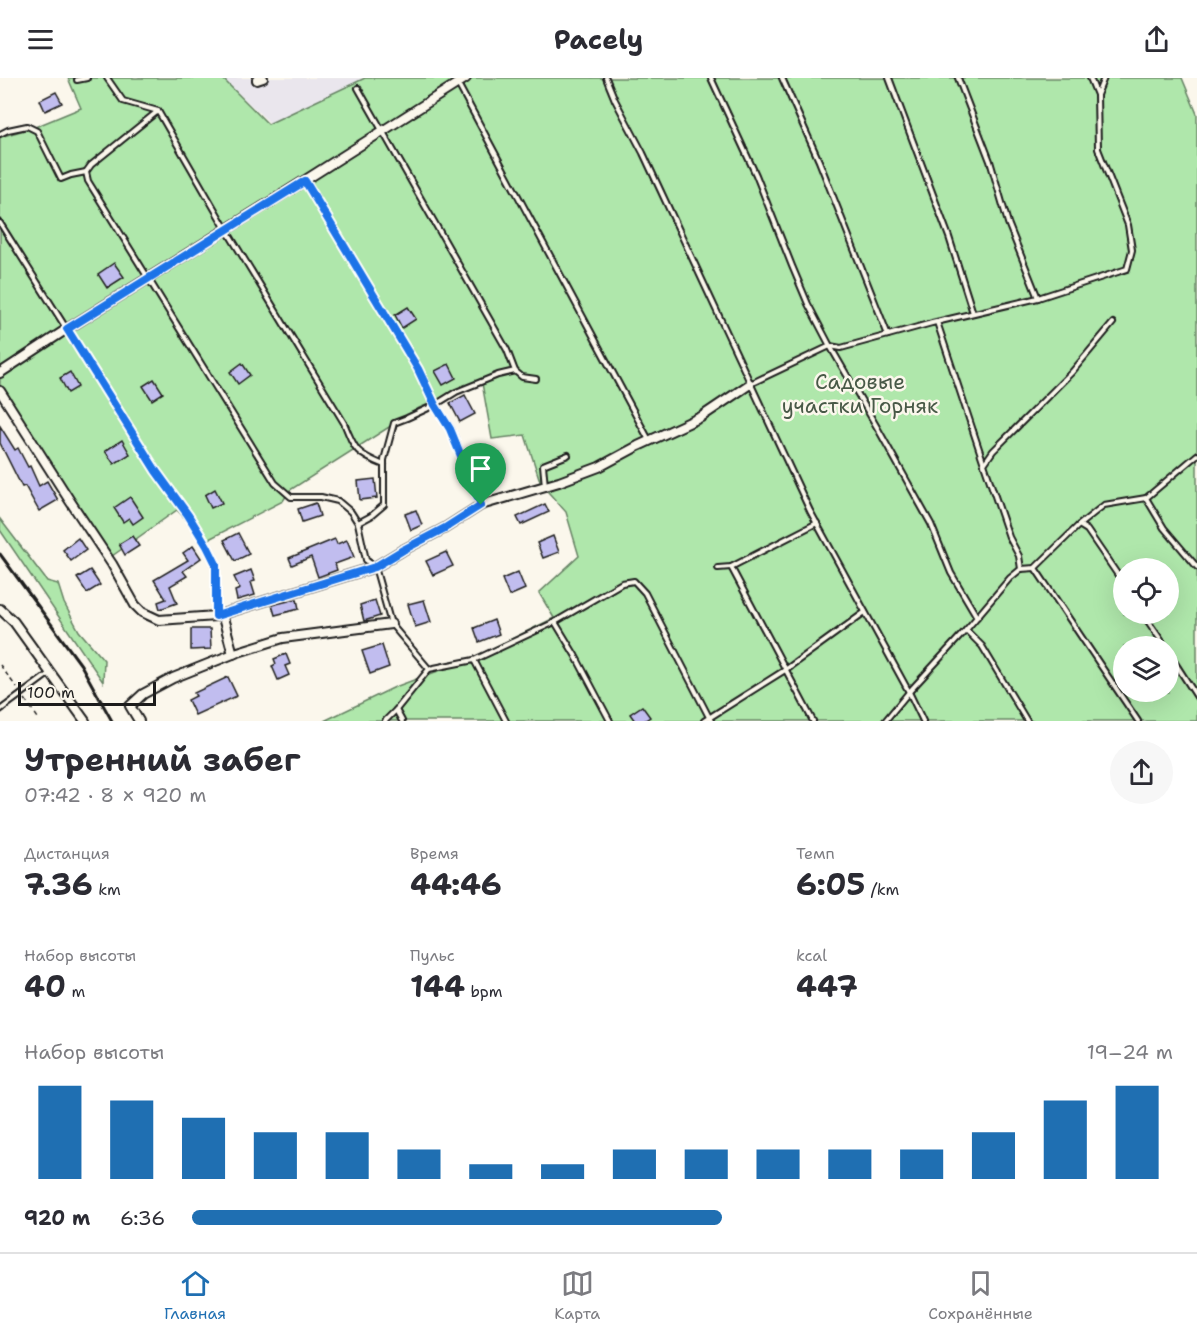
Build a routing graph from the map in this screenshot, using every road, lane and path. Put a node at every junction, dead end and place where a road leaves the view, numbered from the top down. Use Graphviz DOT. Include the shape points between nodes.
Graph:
graph roads {
  1 [pos="87,78"];
  2 [pos="107,78"];
  3 [pos="466,78"];
  4 [pos="606,78"];
  5 [pos="711,78"];
  6 [pos="782,78"];
  7 [pos="889,78"];
  8 [pos="958,78"];
  9 [pos="1090,78"];
  10 [pos="1104,78"];
  11 [pos="77,80"];
  12 [pos="457,84"];
  13 [pos="358,88"];
  14 [pos="1097,95"];
  15 [pos="158,111"];
  16 [pos="383,131"];
  17 [pos="0,134"];
  18 [pos="86,172"];
  19 [pos="305,181"];
  20 [pos="0,223"];
  21 [pos="226,229"];
  22 [pos="148,278"];
  23 [pos="1038,298"];
  24 [pos="973,313"];
  25 [pos="937,322"];
  26 [pos="1113,323"];
  27 [pos="67,329"];
  28 [pos="888,335"];
  29 [pos="830,346"];
  30 [pos="515,371"];
  31 [pos="0,373"];
  32 [pos="536,379"];
  33 [pos="750,384"];
  34 [pos="0,391"];
  35 [pos="435,405"];
  36 [pos="649,441"];
  37 [pos="568,455"];
  38 [pos="1197,455"];
  39 [pos="984,464"];
  40 [pos="384,465"];
  41 [pos="545,486"];
  42 [pos="1146,498"];
  43 [pos="481,505"];
  44 [pos="358,523"];
  45 [pos="817,523"];
  46 [pos="1080,525"];
  47 [pos="375,567"];
  48 [pos="731,567"];
  49 [pos="1197,567"];
  50 [pos="718,568"];
  51 [pos="1035,568"];
  52 [pos="1113,568"];
  53 [pos="1021,569"];
  54 [pos="0,609"];
  55 [pos="865,612"];
  56 [pos="219,615"];
  57 [pos="977,617"];
  58 [pos="555,622"];
  59 [pos="391,624"];
  60 [pos="966,630"];
  61 [pos="233,654"];
  62 [pos="474,660"];
  63 [pos="429,669"];
  64 [pos="1179,669"];
  65 [pos="785,670"];
  66 [pos="51,672"];
  67 [pos="909,692"];
  68 [pos="1197,697"];
  69 [pos="0,710"];
  70 [pos="396,710"];
  71 [pos="710,719"];
  72 [pos="85,721"];
  73 [pos="139,721"];
  74 [pos="385,721"];
  75 [pos="402,721"];
  76 [pos="506,721"];
  77 [pos="610,721"];
  78 [pos="704,721"];
  79 [pos="813,721"];
  80 [pos="885,721"];
  81 [pos="923,721"];
  82 [pos="1027,721"];
  83 [pos="1138,721"];
  1 -- 11 [label="lane"];
  2 -- 15 [label="lane" via="123,101"];
  3 -- 12 [label="street"];
  4 -- 33 [label="lane"];
  5 -- 29 [label="lane"];
  6 -- 28 [label="lane"];
  7 -- 24 [label="lane"];
  8 -- 23 [label="lane"];
  9 -- 14 [label="lane"];
  10 -- 14 [label="lane"];
  12 -- 16 [label="street"];
  12 -- 36 [label="lane"];
  13 -- 16 [label="lane"];
  14 -- 23 [label="lane" via="1098,149 1128,225 1132,250 1127,269"];
  15 -- 18 [label="lane"];
  15 -- 21 [label="lane"];
  16 -- 19 [label="street"];
  16 -- 30 [label="lane" via="507,350"];
  17 -- 18 [label="lane" via="27,126 37,131 61,179"];
  18 -- 22 [label="lane"];
  19 -- 21 [label="street"];
  19 -- 35 [label="lane" via="418,369"];
  20 -- 27 [label="lane"];
  21 -- 22 [label="street"];
  21 -- 40 [label="lane" via="344,423 354,447 366,458"];
  22 -- 27 [label="street"];
  22 -- 44 [label="lane" via="275,483 291,497 338,501"];
  23 -- 24 [label="lane"];
  24 -- 25 [label="lane"];
  25 -- 28 [label="lane"];
  25 -- 39 [label="lane"];
  26 -- 39 [label="lane"];
  27 -- 31 [label="street"];
  27 -- 56 [label="lane" via="207,546 216,564"];
  28 -- 29 [label="lane" via="840,348"];
  29 -- 33 [label="lane"];
  29 -- 57 [label="lane" via="931,524 951,573"];
  30 -- 32 [label="lane" via="522,377"];
  30 -- 35 [label="lane" via="456,392"];
  33 -- 36 [label="street" via="701,417"];
  33 -- 45 [label="lane"];
  34 -- 56 [label="street" via="142,612 159,620"];
  35 -- 40 [label="lane" via="394,423"];
  35 -- 43 [label="lane" via="450,429"];
  36 -- 41 [label="street" via="599,467"];
  37 -- 41 [label="lane" via="543,465"];
  38 -- 42 [label="lane"];
  39 -- 53 [label="lane" via="1008,537 1020,556"];
  40 -- 44 [label="lane" via="384,505"];
  41 -- 43 [label="street"];
  42 -- 46 [label="lane" via="1104,505"];
  42 -- 49 [label="lane" via="1164,528"];
  43 -- 47 [label="street"];
  44 -- 47 [label="lane" via="366,560"];
  45 -- 48 [label="lane"];
  45 -- 55 [label="lane"];
  46 -- 51 [label="lane"];
  46 -- 52 [label="lane"];
  47 -- 56 [label="street"];
  47 -- 59 [label="lane"];
  48 -- 50 [label="lane"];
  48 -- 65 [label="lane"];
  51 -- 53 [label="lane"];
  51 -- 83 [label="lane"];
  53 -- 57 [label="lane"];
  54 -- 66 [label="street"];
  55 -- 65 [label="lane"];
  55 -- 67 [label="lane"];
  56 -- 61 [label="street"];
  57 -- 60 [label="lane"];
  58 -- 62 [label="lane"];
  58 -- 71 [label="lane" via="622,583 634,581 645,593"];
  58 -- 77 [label="lane"];
  59 -- 61 [label="street" via="283,638"];
  59 -- 63 [label="lane"];
  60 -- 67 [label="lane"];
  60 -- 82 [label="lane" via="982,646"];
  61 -- 73 [label="street" via="143,694 130,706"];
  62 -- 63 [label="lane"];
  62 -- 76 [label="lane"];
  63 -- 70 [label="lane"];
  64 -- 68 [label="lane"];
  65 -- 71 [label="lane"];
  65 -- 79 [label="lane"];
  66 -- 69 [label="lane"];
  66 -- 72 [label="street"];
  67 -- 80 [label="lane"];
  67 -- 81 [label="lane"];
  70 -- 74 [label="lane"];
  70 -- 75 [label="lane"];
  71 -- 78 [label="lane"];
}
